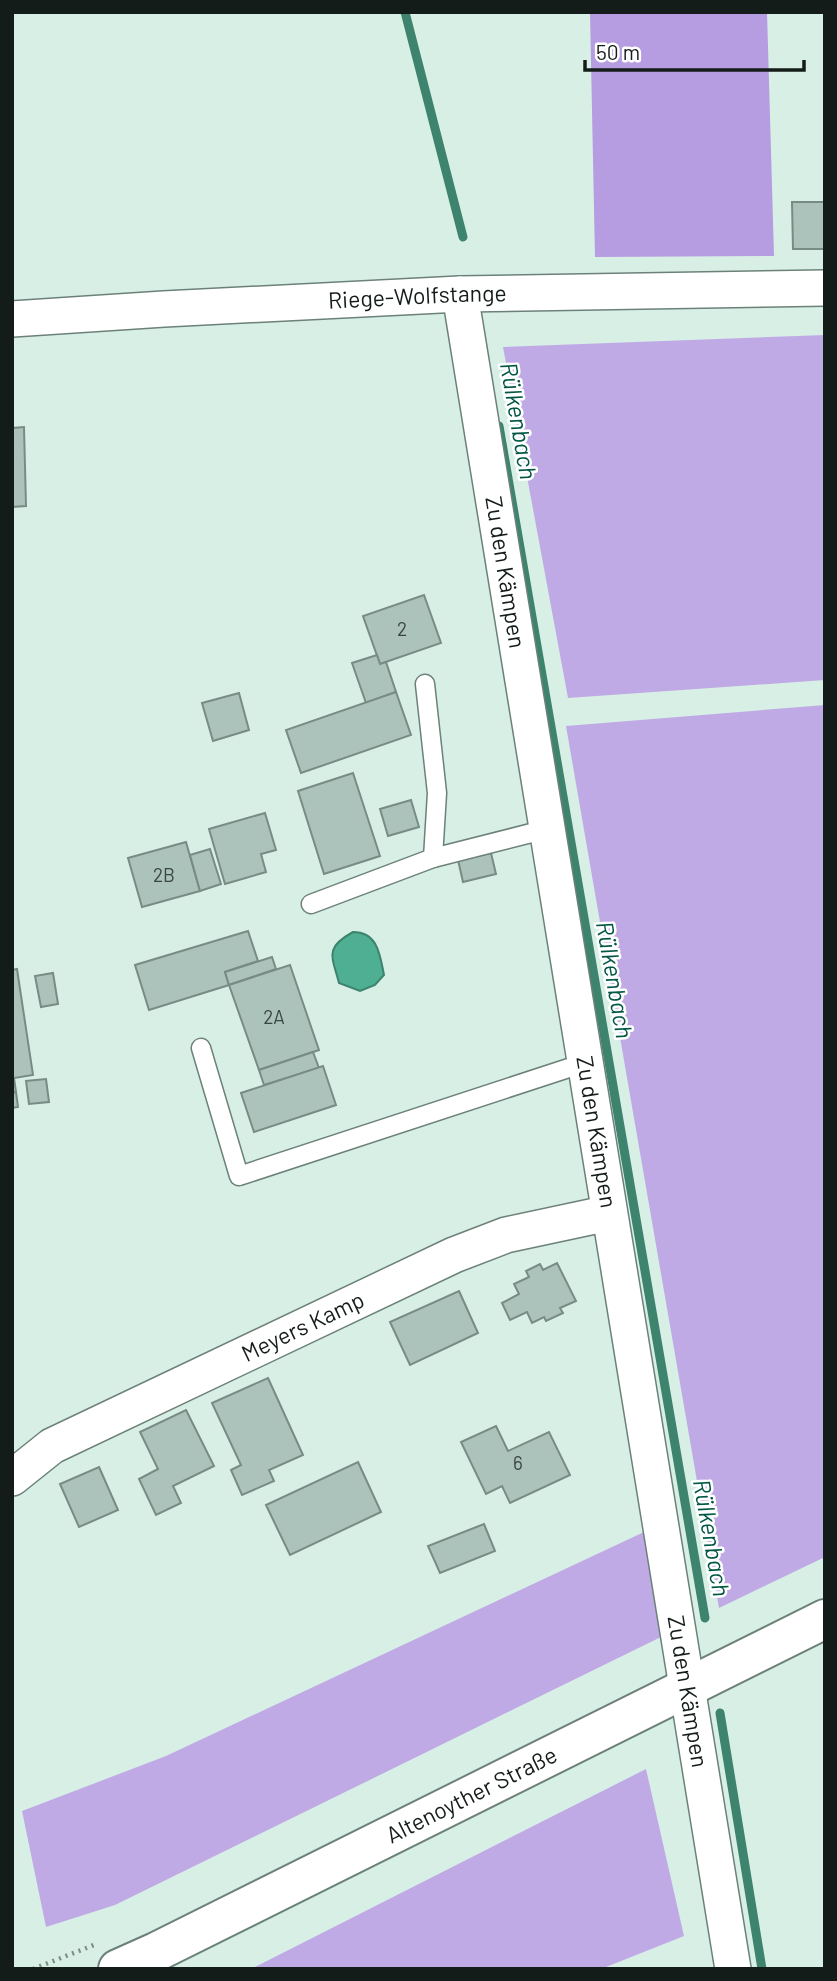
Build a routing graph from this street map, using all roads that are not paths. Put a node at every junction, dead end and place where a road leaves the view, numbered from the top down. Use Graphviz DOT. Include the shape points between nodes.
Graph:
graph roads {
  1 [pos="825,288"];
  2 [pos="460,294"];
  3 [pos="12,319"];
  4 [pos="425,684"];
  5 [pos="547,830"];
  6 [pos="433,858"];
  7 [pos="311,904"];
  8 [pos="201,1048"];
  9 [pos="584,1063"];
  10 [pos="609,1213"];
  11 [pos="12,1478"];
  12 [pos="825,1619"];
  13 [pos="686,1689"];
  14 [pos="118,1969"];
  15 [pos="733,1969"];
  1 -- 2 [label="street, Riege-Wolfstange"];
  2 -- 3 [label="street, Riege-Wolfstange"];
  2 -- 5 [label="street, Zu den Kämpen"];
  4 -- 6 [label="lane" via="437,793"];
  5 -- 6 [label="lane"];
  5 -- 9 [label="street, Zu den Kämpen"];
  6 -- 7 [label="lane"];
  8 -- 9 [label="lane" via="239,1177"];
  9 -- 10 [label="street, Zu den Kämpen"];
  10 -- 11 [label="street, Meyers Kamp" via="506,1235 454,1255 52,1447"];
  10 -- 13 [label="street, Zu den Kämpen"];
  12 -- 13 [label="main road, Altenoyther Straße"];
  13 -- 14 [label="main road, Altenoyther Straße"];
  13 -- 15 [label="street, Zu den Kämpen"];
}
